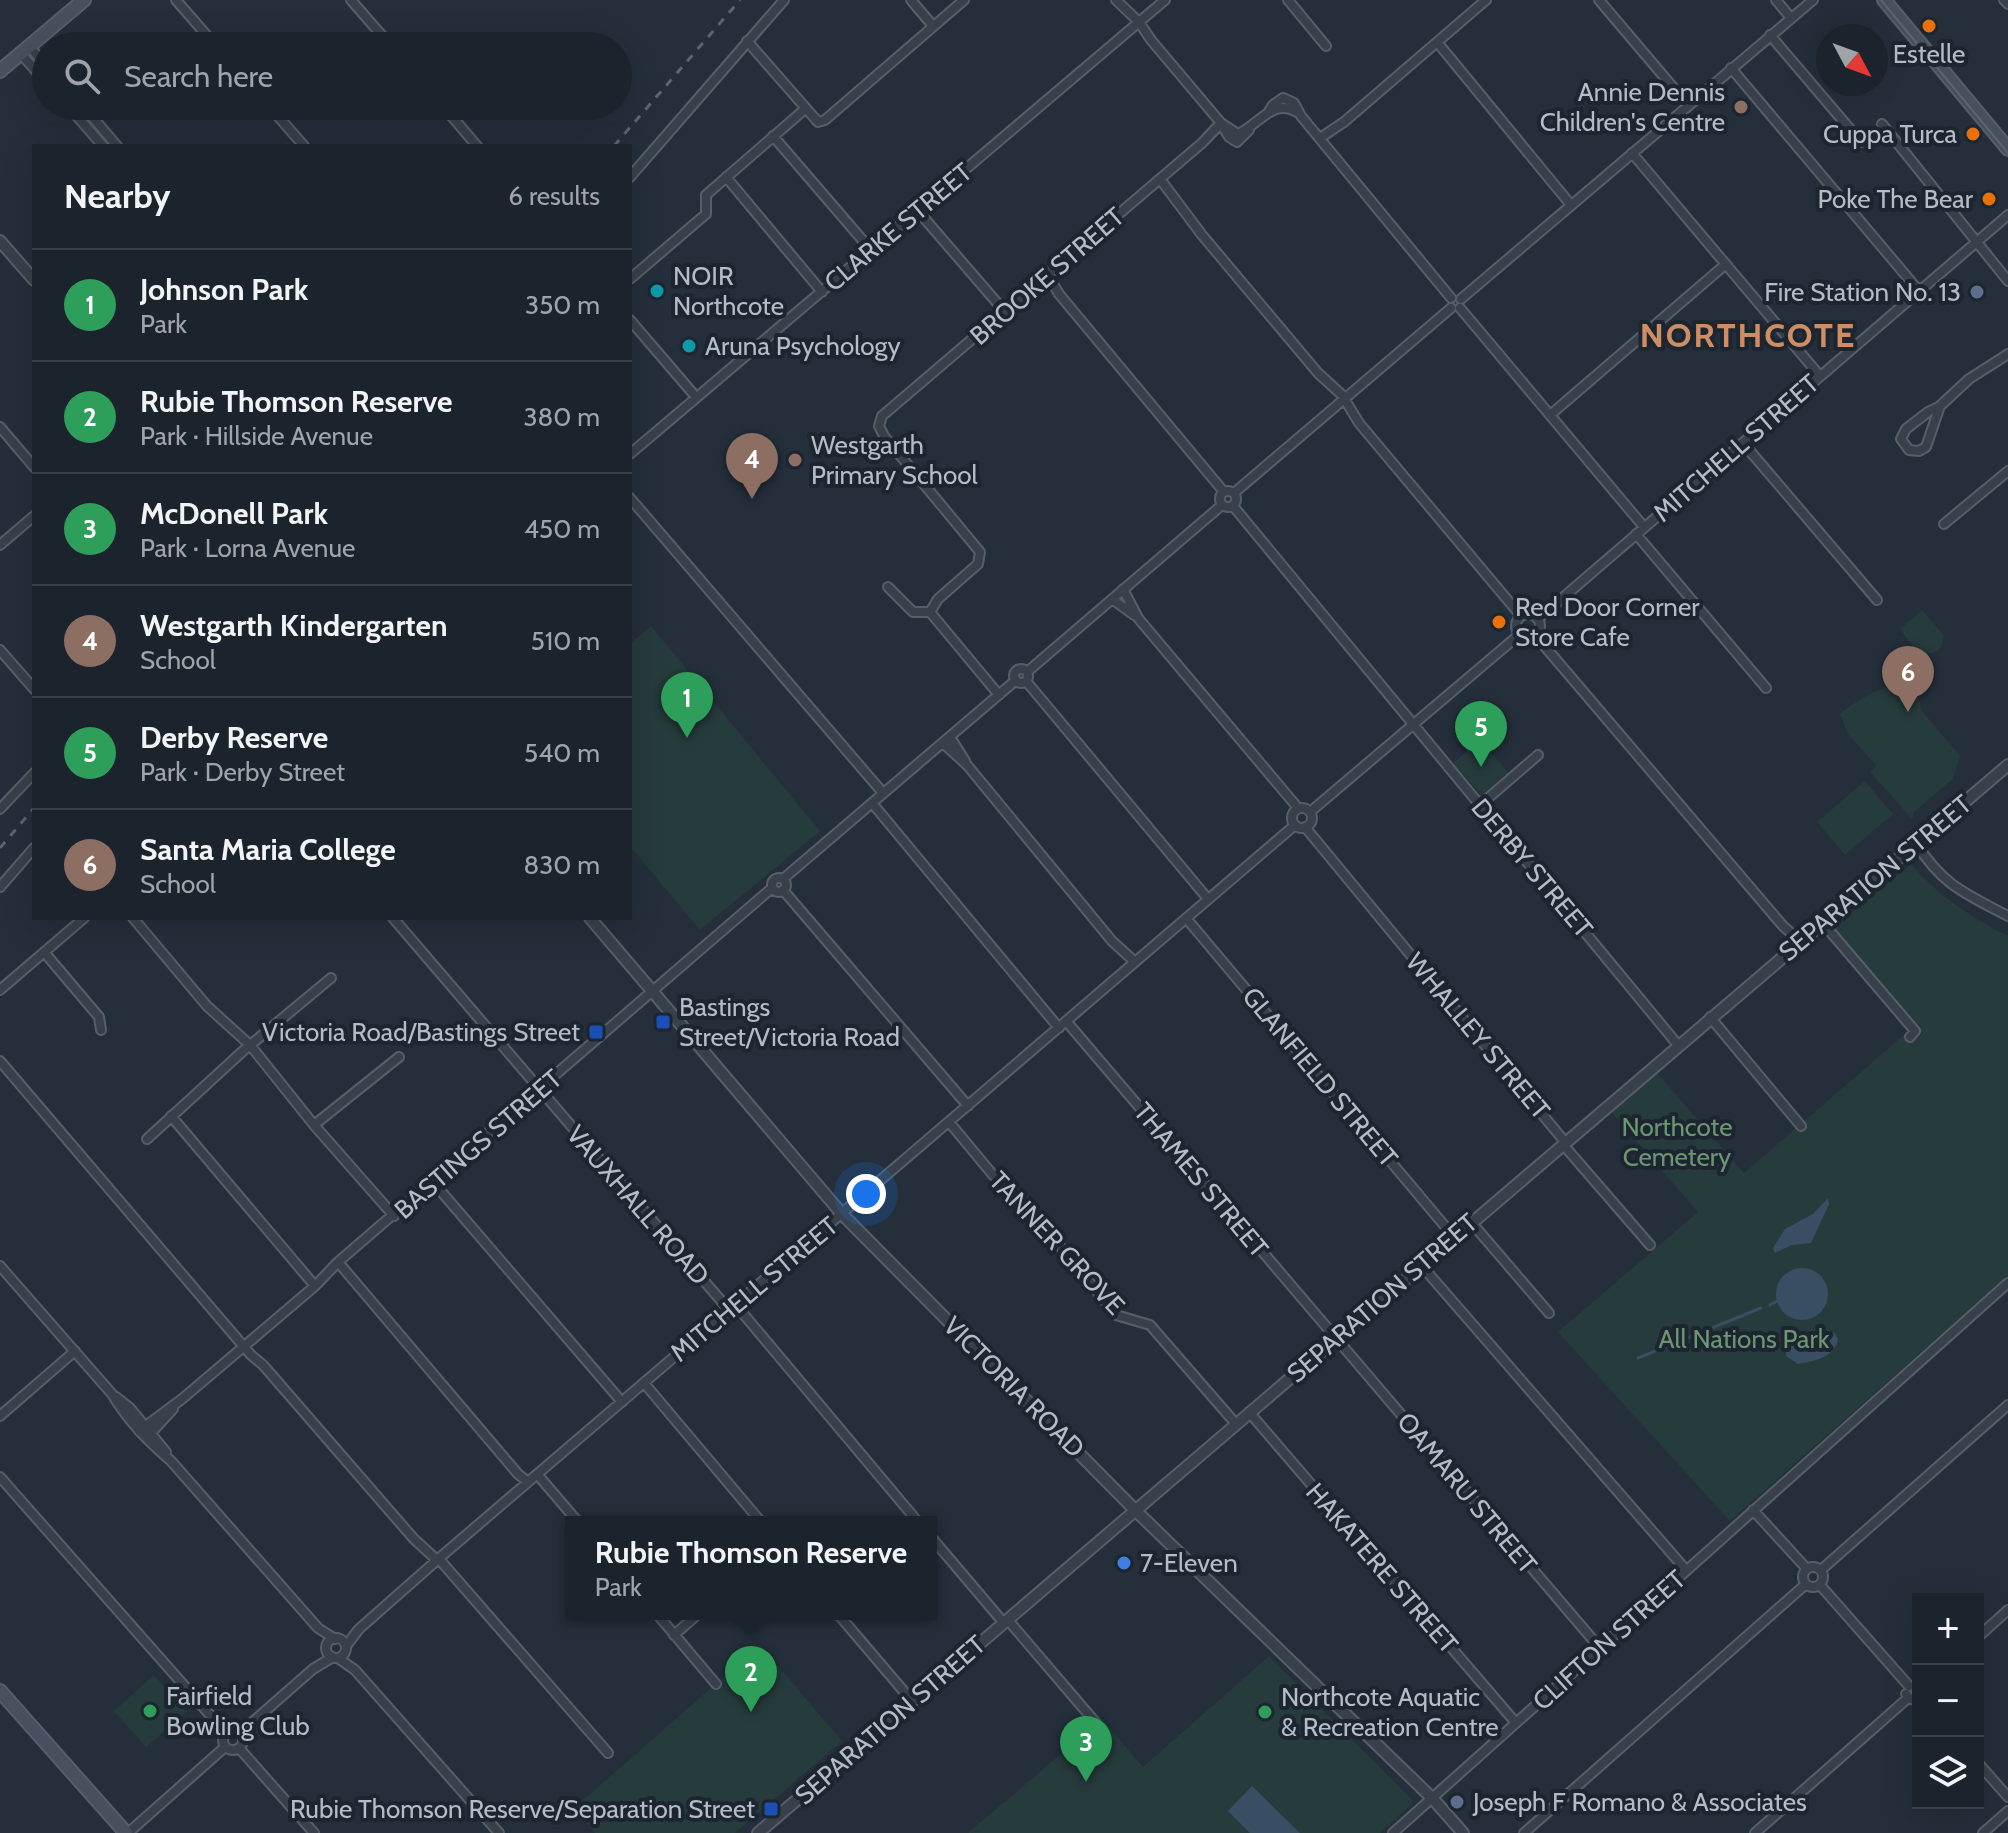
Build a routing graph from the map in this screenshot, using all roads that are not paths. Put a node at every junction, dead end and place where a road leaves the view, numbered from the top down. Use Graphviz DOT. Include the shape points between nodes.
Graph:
graph roads {
  1 [pos="176,0"];
  2 [pos="351,0"];
  3 [pos="784,0"];
  4 [pos="911,0"];
  5 [pos="964,0"];
  6 [pos="1165,0"];
  7 [pos="1288,0"];
  8 [pos="1486,0"];
  9 [pos="1599,0"];
  10 [pos="1776,0"];
  11 [pos="1813,0"];
  12 [pos="1884,0"];
  13 [pos="79,2"];
  14 [pos="1119,3"];
  15 [pos="1791,18"];
  16 [pos="1137,24"];
  17 [pos="933,26"];
  18 [pos="45,32"];
  19 [pos="204,32"];
  20 [pos="379,32"];
  21 [pos="1770,35"];
  22 [pos="747,41"];
  23 [pos="1437,42"];
  24 [pos="32,44"];
  25 [pos="1326,46"];
  26 [pos="25,50"];
  27 [pos="32,55"];
  28 [pos="32,61"];
  29 [pos="1731,68"];
  30 [pos="0,71"];
  31 [pos="1688,105"];
  32 [pos="805,109"];
  33 [pos="80,120"];
  34 [pos="95,120"];
  35 [pos="281,120"];
  36 [pos="454,120"];
  37 [pos="1882,124"];
  38 [pos="1224,126"];
  39 [pos="773,136"];
  40 [pos="1322,141"];
  41 [pos="1861,142"];
  42 [pos="101,144"];
  43 [pos="115,144"];
  44 [pos="302,144"];
  45 [pos="473,144"];
  46 [pos="2008,149"];
  47 [pos="1632,153"];
  48 [pos="632,175"];
  49 [pos="726,177"];
  50 [pos="1158,181"];
  51 [pos="1571,205"];
  52 [pos="918,211"];
  53 [pos="2008,215"];
  54 [pos="0,241"];
  55 [pos="1977,241"];
  56 [pos="871,250"];
  57 [pos="1726,264"];
  58 [pos="632,277"];
  59 [pos="32,278"];
  60 [pos="1045,278"];
  61 [pos="2008,281"];
  62 [pos="1919,291"];
  63 [pos="822,292"];
  64 [pos="1456,303"];
  65 [pos="1005,312"];
  66 [pos="632,322"];
  67 [pos="2008,354"];
  68 [pos="1820,376"];
  69 [pos="696,397"];
  70 [pos="1342,402"];
  71 [pos="1940,406"];
  72 [pos="1550,415"];
  73 [pos="0,427"];
  74 [pos="1743,443"];
  75 [pos="632,452"];
  76 [pos="32,465"];
  77 [pos="2008,471"];
  78 [pos="1229,492"];
  79 [pos="632,500"];
  80 [pos="1222,505"];
  81 [pos="1233,506"];
  82 [pos="32,518"];
  83 [pos="1944,524"];
  84 [pos="1644,527"];
  85 [pos="1636,534"];
  86 [pos="0,545"];
  87 [pos="888,587"];
  88 [pos="1123,589"];
  89 [pos="1112,599"];
  90 [pos="1877,600"];
  91 [pos="930,612"];
  92 [pos="1521,616"];
  93 [pos="1138,618"];
  94 [pos="1538,619"];
  95 [pos="1520,634"];
  96 [pos="1535,635"];
  97 [pos="0,650"];
  98 [pos="1023,678"];
  99 [pos="32,687"];
  100 [pos="1766,688"];
  101 [pos="999,695"];
  102 [pos="1413,723"];
  103 [pos="946,740"];
  104 [pos="1538,755"];
  105 [pos="2008,765"];
  106 [pos="32,775"];
  107 [pos="883,793"];
  108 [pos="872,803"];
  109 [pos="1480,805"];
  110 [pos="1298,808"];
  111 [pos="0,809"];
  112 [pos="1310,812"];
  113 [pos="1295,825"];
  114 [pos="1305,827"];
  115 [pos="1916,843"];
  116 [pos="32,850"];
  117 [pos="783,879"];
  118 [pos="0,887"];
  119 [pos="772,888"];
  120 [pos="783,890"];
  121 [pos="1208,899"];
  122 [pos="2008,916"];
  123 [pos="1186,918"];
  124 [pos="82,920"];
  125 [pos="135,920"];
  126 [pos="395,920"];
  127 [pos="592,920"];
  128 [pos="1822,922"];
  129 [pos="1800,941"];
  130 [pos="44,952"];
  131 [pos="1135,962"];
  132 [pos="331,978"];
  133 [pos="0,990"];
  134 [pos="653,992"];
  135 [pos="1710,1017"];
  136 [pos="1062,1024"];
  137 [pos="101,1030"];
  138 [pos="1915,1032"];
  139 [pos="250,1045"];
  140 [pos="1678,1045"];
  141 [pos="399,1057"];
  142 [pos="0,1061"];
  143 [pos="540,1091"];
  144 [pos="968,1106"];
  145 [pos="171,1116"];
  146 [pos="949,1122"];
  147 [pos="314,1125"];
  148 [pos="1801,1126"];
  149 [pos="147,1139"];
  150 [pos="1565,1142"];
  151 [pos="433,1182"];
  152 [pos="842,1214"];
  153 [pos="394,1216"];
  154 [pos="1471,1222"];
  155 [pos="1454,1237"];
  156 [pos="1650,1245"];
  157 [pos="338,1262"];
  158 [pos="1421,1265"];
  159 [pos="0,1266"];
  160 [pos="2008,1283"];
  161 [pos="315,1286"];
  162 [pos="732,1307"];
  163 [pos="1549,1313"];
  164 [pos="1335,1338"];
  165 [pos="245,1344"];
  166 [pos="75,1351"];
  167 [pos="644,1383"];
  168 [pos="622,1402"];
  169 [pos="2008,1405"];
  170 [pos="1249,1412"];
  171 [pos="0,1416"];
  172 [pos="1236,1424"];
  173 [pos="145,1431"];
  174 [pos="537,1474"];
  175 [pos="0,1477"];
  176 [pos="528,1482"];
  177 [pos="1135,1510"];
  178 [pos="1753,1510"];
  179 [pos="573,1516"];
  180 [pos="756,1516"];
  181 [pos="913,1516"];
  182 [pos="937,1544"];
  183 [pos="436,1562"];
  184 [pos="1807,1569"];
  185 [pos="1686,1570"];
  186 [pos="1821,1570"];
  187 [pos="1806,1584"];
  188 [pos="1820,1585"];
  189 [pos="2008,1610"];
  190 [pos="662,1620"];
  191 [pos="691,1620"];
  192 [pos="843,1620"];
  193 [pos="1005,1620"];
  194 [pos="318,1628"];
  195 [pos="1984,1632"];
  196 [pos="674,1635"];
  197 [pos="341,1644"];
  198 [pos="327,1647"];
  199 [pos="1599,1647"];
  200 [pos="336,1658"];
  201 [pos="313,1669"];
  202 [pos="355,1670"];
  203 [pos="1912,1683"];
  204 [pos="716,1684"];
  205 [pos="0,1691"];
  206 [pos="1912,1700"];
  207 [pos="912,1701"];
  208 [pos="1096,1723"];
  209 [pos="1516,1723"];
  210 [pos="226,1733"];
  211 [pos="240,1733"];
  212 [pos="225,1747"];
  213 [pos="239,1748"];
  214 [pos="608,1753"];
  215 [pos="1984,1770"];
  216 [pos="2008,1797"];
  217 [pos="1433,1799"];
  218 [pos="2008,1811"];
  219 [pos="127,1833"];
  220 [pos="314,1833"];
  221 [pos="499,1833"];
  222 [pos="758,1833"];
  223 [pos="1393,1833"];
  224 [pos="1463,1833"];
  225 [pos="1524,1833"];
  226 [pos="1755,1833"];
  227 [pos="1983,1833"];
  1 -- 19 [label="street"];
  2 -- 20 [label="street"];
  3 -- 22 [label="street"];
  4 -- 17 [label="street"];
  5 -- 17 [label="street"];
  6 -- 16 [label="street, CLARKE STREET"];
  7 -- 25 [label="street"];
  8 -- 23 [label="street"];
  9 -- 31 [label="street"];
  10 -- 15 [label="street"];
  11 -- 15 [label="street"];
  12 -- 46 [label="main road"];
  13 -- 18 [label="main road"];
  14 -- 16 [label="street"];
  15 -- 21 [label="street"];
  16 -- 38 [label="street"];
  16 -- 52 [label="street, CLARKE STREET"];
  17 -- 32 [label="street" via="825,120 818,122"];
  21 -- 29 [label="street"];
  21 -- 41 [label="street"];
  22 -- 32 [label="street"];
  22 -- 48 [label="street"];
  23 -- 40 [label="street"];
  23 -- 51 [label="street"];
  24 -- 26 [label="main road"];
  26 -- 27 [label="street"];
  26 -- 28 [label="street"];
  26 -- 30 [label="main road"];
  29 -- 31 [label="street"];
  29 -- 62 [label="street"];
  31 -- 47 [label="street"];
  32 -- 39 [label="street"];
  33 -- 42 [label="street"];
  34 -- 43 [label="street"];
  35 -- 44 [label="street"];
  36 -- 45 [label="street"];
  37 -- 55 [label="street"];
  38 -- 40 [label="street" via="1235,138 1285,106"];
  38 -- 50 [label="street, BROOKE STREET"];
  39 -- 49 [label="street"];
  39 -- 56 [label="street"];
  40 -- 64 [label="street"];
  47 -- 51 [label="street"];
  47 -- 57 [label="street"];
  49 -- 58 [label="street" via="706,195 706,214"];
  49 -- 63 [label="street"];
  50 -- 60 [label="street, BROOKE STREET"];
  50 -- 70 [label="street"];
  51 -- 64 [label="street"];
  52 -- 56 [label="street, CLARKE STREET"];
  52 -- 65 [label="street"];
  53 -- 55 [label="street, MITCHELL STREET"];
  54 -- 59 [label="street"];
  55 -- 61 [label="street"];
  55 -- 62 [label="street, MITCHELL STREET"];
  56 -- 63 [label="street, CLARKE STREET"];
  57 -- 68 [label="street"];
  57 -- 72 [label="street"];
  60 -- 65 [label="street, BROOKE STREET"];
  60 -- 78 [label="street"];
  62 -- 68 [label="street, MITCHELL STREET"];
  63 -- 69 [label="street, CLARKE STREET"];
  64 -- 70 [label="street"];
  64 -- 72 [label="street"];
  65 -- 91 [label="street, BROOKE STREET" via="882,416 880,430 980,552 978,564"];
  66 -- 69 [label="street"];
  67 -- 71 [label="street"];
  68 -- 74 [label="street, MITCHELL STREET"];
  69 -- 75 [label="street, CLARKE STREET"];
  70 -- 78 [label="street"];
  70 -- 92 [label="street"];
  71 -- 71 [label="street" via="1926,447 1909,450 1901,439 1903,432"];
  72 -- 84 [label="street"];
  73 -- 76 [label="street"];
  74 -- 84 [label="street, MITCHELL STREET"];
  74 -- 90 [label="street"];
  77 -- 83 [label="street"];
  78 -- 80 [label="street" via="1220,498"];
  78 -- 81 [label="street" via="1237,499"];
  79 -- 107 [label="street"];
  80 -- 81 [label="street"];
  80 -- 88 [label="street"];
  81 -- 102 [label="street, DERBY STREET"];
  82 -- 86 [label="street"];
  84 -- 85 [label="street, MITCHELL STREET"];
  85 -- 94 [label="street, MITCHELL STREET"];
  85 -- 100 [label="street"];
  87 -- 91 [label="street" via="913,612"];
  88 -- 89 [label="street"];
  88 -- 93 [label="street"];
  89 -- 93 [label="street"];
  89 -- 98 [label="street"];
  91 -- 101 [label="street"];
  92 -- 94 [label="street"];
  92 -- 95 [label="street"];
  93 -- 110 [label="street"];
  94 -- 96 [label="street"];
  95 -- 96 [label="street"];
  95 -- 102 [label="street"];
  96 -- 129 [label="street"];
  97 -- 99 [label="street"];
  98 -- 101 [label="street"];
  98 -- 121 [label="street"];
  101 -- 103 [label="street"];
  102 -- 109 [label="street, DERBY STREET"];
  102 -- 112 [label="street"];
  103 -- 107 [label="street"];
  103 -- 131 [label="street"];
  104 -- 109 [label="street"];
  105 -- 115 [label="street, SEPARATION STREET"];
  106 -- 111 [label="street"];
  107 -- 108 [label="street"];
  108 -- 117 [label="street"];
  108 -- 136 [label="street, THAMES STREET"];
  109 -- 140 [label="street, DERBY STREET"];
  110 -- 112 [label="street"];
  110 -- 113 [label="street" via="1292,817"];
  112 -- 114 [label="street" via="1311,822"];
  113 -- 114 [label="street"];
  113 -- 121 [label="street, MITCHELL STREET"];
  114 -- 150 [label="street, WHALLEY STREET"];
  115 -- 122 [label="street" via="1950,885"];
  115 -- 128 [label="street, SEPARATION STREET"];
  116 -- 118 [label="street"];
  117 -- 119 [label="street" via="774,880"];
  117 -- 120 [label="street"];
  119 -- 120 [label="street"];
  119 -- 134 [label="street, BASTINGS STREET"];
  120 -- 144 [label="street"];
  121 -- 123 [label="street, MITCHELL STREET"];
  123 -- 131 [label="street, MITCHELL STREET"];
  123 -- 155 [label="street, GLANFIELD STREET"];
  124 -- 130 [label="street"];
  125 -- 139 [label="street" via="207,1006"];
  126 -- 143 [label="street, VAUXHALL ROAD"];
  127 -- 134 [label="street, VICTORIA ROAD"];
  128 -- 129 [label="street, SEPARATION STREET"];
  128 -- 138 [label="street"];
  129 -- 135 [label="street, SEPARATION STREET"];
  130 -- 133 [label="street"];
  130 -- 137 [label="street" via="99,1017"];
  131 -- 136 [label="street, MITCHELL STREET"];
  132 -- 139 [label="street"];
  134 -- 143 [label="street, BASTINGS STREET"];
  134 -- 152 [label="street, VICTORIA ROAD"];
  135 -- 140 [label="street, SEPARATION STREET"];
  135 -- 148 [label="street"];
  136 -- 144 [label="street, MITCHELL STREET"];
  136 -- 164 [label="street, THAMES STREET"];
  139 -- 145 [label="street"];
  139 -- 147 [label="street"];
  140 -- 150 [label="street, SEPARATION STREET"];
  141 -- 147 [label="street"];
  142 -- 165 [label="street"];
  143 -- 151 [label="street, BASTINGS STREET"];
  143 -- 162 [label="street, VAUXHALL ROAD"];
  144 -- 146 [label="street, MITCHELL STREET"];
  145 -- 149 [label="street"];
  145 -- 161 [label="street"];
  146 -- 152 [label="street, MITCHELL STREET"];
  146 -- 172 [label="street, TANNER GROVE" via="993,1175 1022,1199 1116,1315 1150,1325"];
  147 -- 153 [label="street"];
  150 -- 154 [label="street, SEPARATION STREET"];
  150 -- 156 [label="street, WHALLEY STREET"];
  151 -- 153 [label="street, BASTINGS STREET"];
  151 -- 168 [label="street"];
  152 -- 162 [label="street, MITCHELL STREET"];
  152 -- 177 [label="street, VICTORIA ROAD"];
  153 -- 157 [label="street, BASTINGS STREET"];
  154 -- 155 [label="street, SEPARATION STREET"];
  154 -- 163 [label="street"];
  155 -- 158 [label="street, SEPARATION STREET"];
  157 -- 161 [label="street, BASTINGS STREET"];
  157 -- 176 [label="street"];
  158 -- 164 [label="street, SEPARATION STREET"];
  158 -- 185 [label="street"];
  159 -- 166 [label="street"];
  160 -- 178 [label="street, CLIFTON STREET"];
  161 -- 165 [label="street, BASTINGS STREET"];
  162 -- 167 [label="street, MITCHELL STREET"];
  162 -- 181 [label="street, VAUXHALL ROAD"];
  164 -- 170 [label="street, SEPARATION STREET"];
  164 -- 199 [label="street, OAMARU STREET"];
  165 -- 173 [label="street, BASTINGS STREET"];
  165 -- 183 [label="street"];
  166 -- 171 [label="street"];
  166 -- 173 [label="street" via="124,1414"];
  167 -- 168 [label="street, MITCHELL STREET"];
  167 -- 180 [label="street"];
  168 -- 174 [label="street, MITCHELL STREET"];
  169 -- 186 [label="street"];
  170 -- 172 [label="street, SEPARATION STREET"];
  170 -- 209 [label="street, HAKATERE STREET"];
  172 -- 177 [label="street, SEPARATION STREET"];
  173 -- 194 [label="street"];
  174 -- 176 [label="street, MITCHELL STREET"];
  174 -- 179 [label="street"];
  175 -- 210 [label="street"];
  176 -- 183 [label="street, MITCHELL STREET"];
  177 -- 193 [label="street, SEPARATION STREET"];
  177 -- 217 [label="street, VICTORIA ROAD"];
  178 -- 184 [label="street"];
  178 -- 185 [label="street, CLIFTON STREET"];
  182 -- 193 [label="street"];
  183 -- 197 [label="street, MITCHELL STREET"];
  183 -- 214 [label="street"];
  184 -- 186 [label="street"];
  184 -- 187 [label="street"];
  185 -- 199 [label="street, CLIFTON STREET"];
  186 -- 188 [label="street"];
  187 -- 188 [label="street"];
  187 -- 225 [label="street"];
  188 -- 203 [label="street"];
  189 -- 195 [label="street"];
  190 -- 196 [label="street"];
  191 -- 196 [label="street"];
  192 -- 207 [label="street"];
  193 -- 207 [label="street, SEPARATION STREET"];
  193 -- 208 [label="street"];
  194 -- 197 [label="street"];
  194 -- 198 [label="street"];
  196 -- 204 [label="street"];
  197 -- 198 [label="street"];
  197 -- 200 [label="street"];
  197 -- 202 [label="street"];
  198 -- 200 [label="street"];
  198 -- 201 [label="street"];
  199 -- 209 [label="street, CLIFTON STREET"];
  200 -- 201 [label="street"];
  200 -- 202 [label="street"];
  201 -- 211 [label="street"];
  202 -- 221 [label="street"];
  205 -- 219 [label="main road"];
  206 -- 226 [label="street"];
  207 -- 222 [label="street, SEPARATION STREET"];
  209 -- 217 [label="street, CLIFTON STREET"];
  210 -- 211 [label="street"];
  210 -- 212 [label="street"];
  211 -- 213 [label="street"];
  212 -- 213 [label="street"];
  212 -- 219 [label="street"];
  213 -- 220 [label="street"];
  215 -- 216 [label="street"];
  217 -- 223 [label="street, CLIFTON STREET"];
  217 -- 224 [label="street, VICTORIA ROAD"];
  218 -- 227 [label="street"];
}
